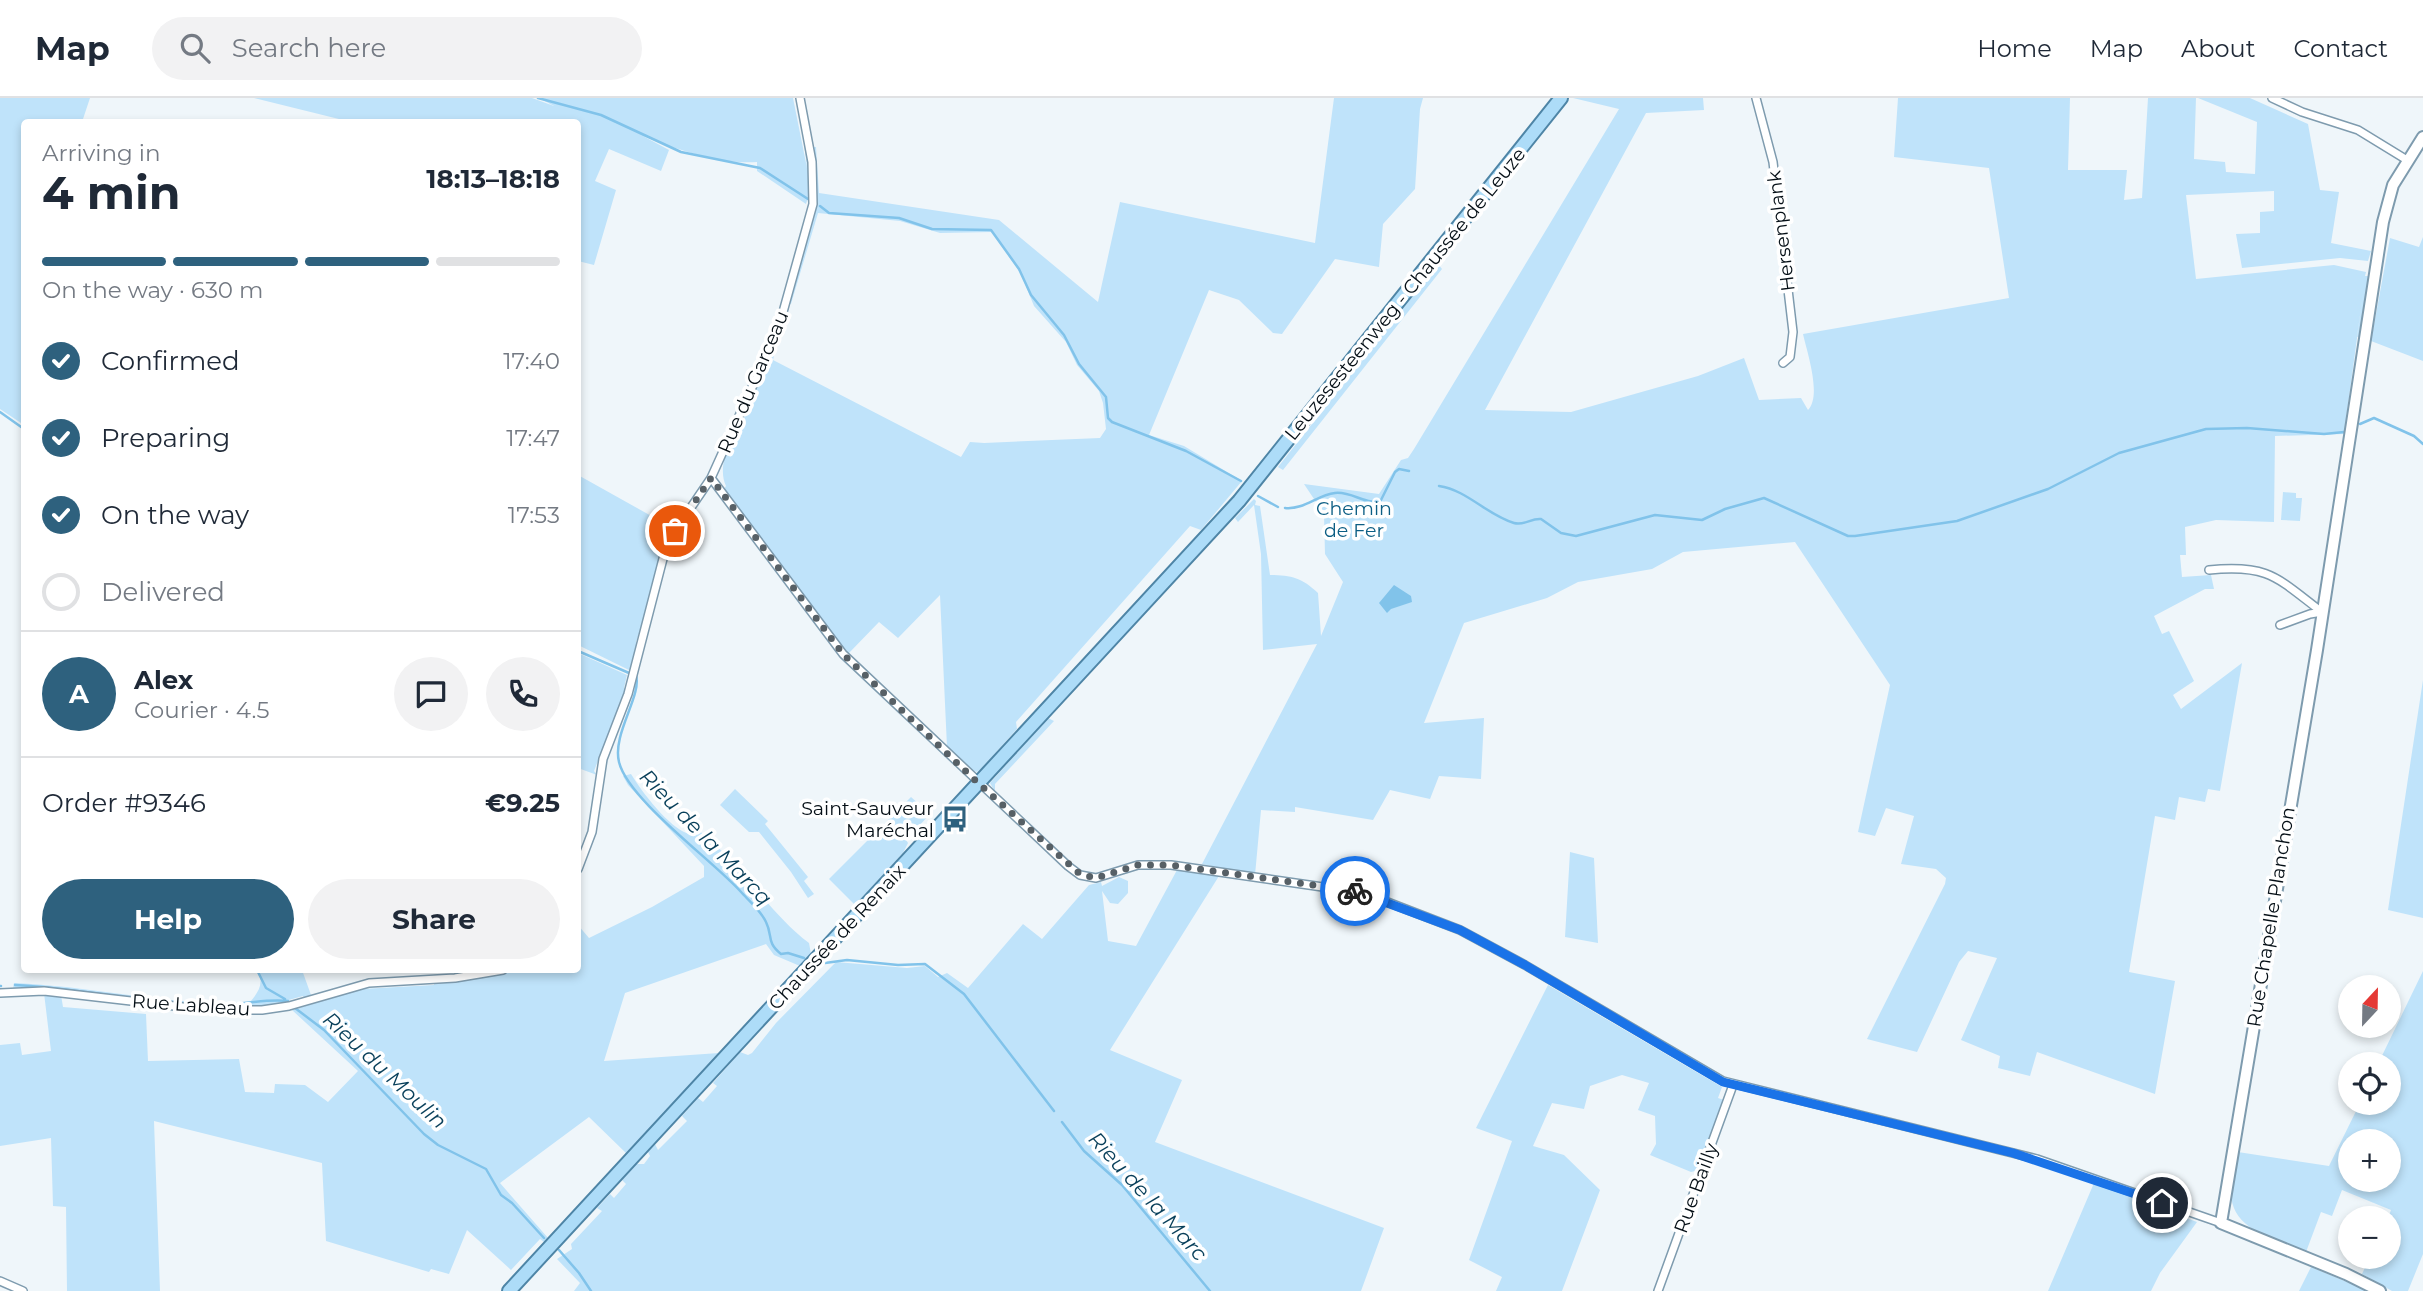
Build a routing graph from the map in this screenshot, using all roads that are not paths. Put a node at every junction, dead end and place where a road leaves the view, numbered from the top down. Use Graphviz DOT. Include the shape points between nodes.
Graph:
graph roads {
  1 [pos="800,98"];
  2 [pos="1562,98"];
  3 [pos="1755,98"];
  4 [pos="2272,98"];
  5 [pos="2285,101"];
  6 [pos="2423,137"];
  7 [pos="2407,160"];
  8 [pos="1783,363"];
  9 [pos="711,478"];
  10 [pos="1249,489"];
  11 [pos="2209,570"];
  12 [pos="2322,612"];
  13 [pos="2280,625"];
  14 [pos="978,783"];
  15 [pos="581,860"];
  16 [pos="485,973"];
  17 [pos="0,993"];
  18 [pos="1733,1085"];
  19 [pos="2221,1223"];
  20 [pos="0,1281"];
  21 [pos="23,1291"];
  22 [pos="509,1291"];
  23 [pos="1658,1291"];
  24 [pos="2380,1291"];
  1 -- 9 [label="street, Rue du Garceau" via="813,162 813,204 778,330"];
  2 -- 10 [label="main road, Leuzesesteenweg - Chaussée de Leuze"];
  3 -- 8 [label="street, Hersenplank" via="1773,162 1793,332 1790,356"];
  4 -- 5 [label="street"];
  5 -- 7 [label="street" via="2358,130"];
  6 -- 7 [label="street, Rue Chapelle Planchon"];
  7 -- 12 [label="street, Rue Chapelle Planchon" via="2389,194"];
  9 -- 14 [label="street, Rue du Garceau" via="835,645"];
  9 -- 15 [label="street, Rue du Garceau" via="668,542 633,674 603,760 596,817"];
  10 -- 14 [label="main road, Chaussée de Renaix"];
  11 -- 12 [label="street" via="2262,571"];
  12 -- 13 [label="street"];
  12 -- 19 [label="street, Rue Chapelle Planchon"];
  14 -- 18 [label="street, Rue du Garceau" via="1080,874 1096,878 1138,865 1171,865 1364,893 1460,930"];
  14 -- 22 [label="main road, Chaussée de Renaix"];
  16 -- 17 [label="street, Rue Lableau" via="369,983 289,1006 253,1010 209,1010 44,991"];
  18 -- 19 [label="street, Rue du Garceau" via="2025,1156"];
  18 -- 23 [label="street, Rue Bailly"];
  19 -- 24 [label="street"];
  20 -- 21 [label="street"];
}
